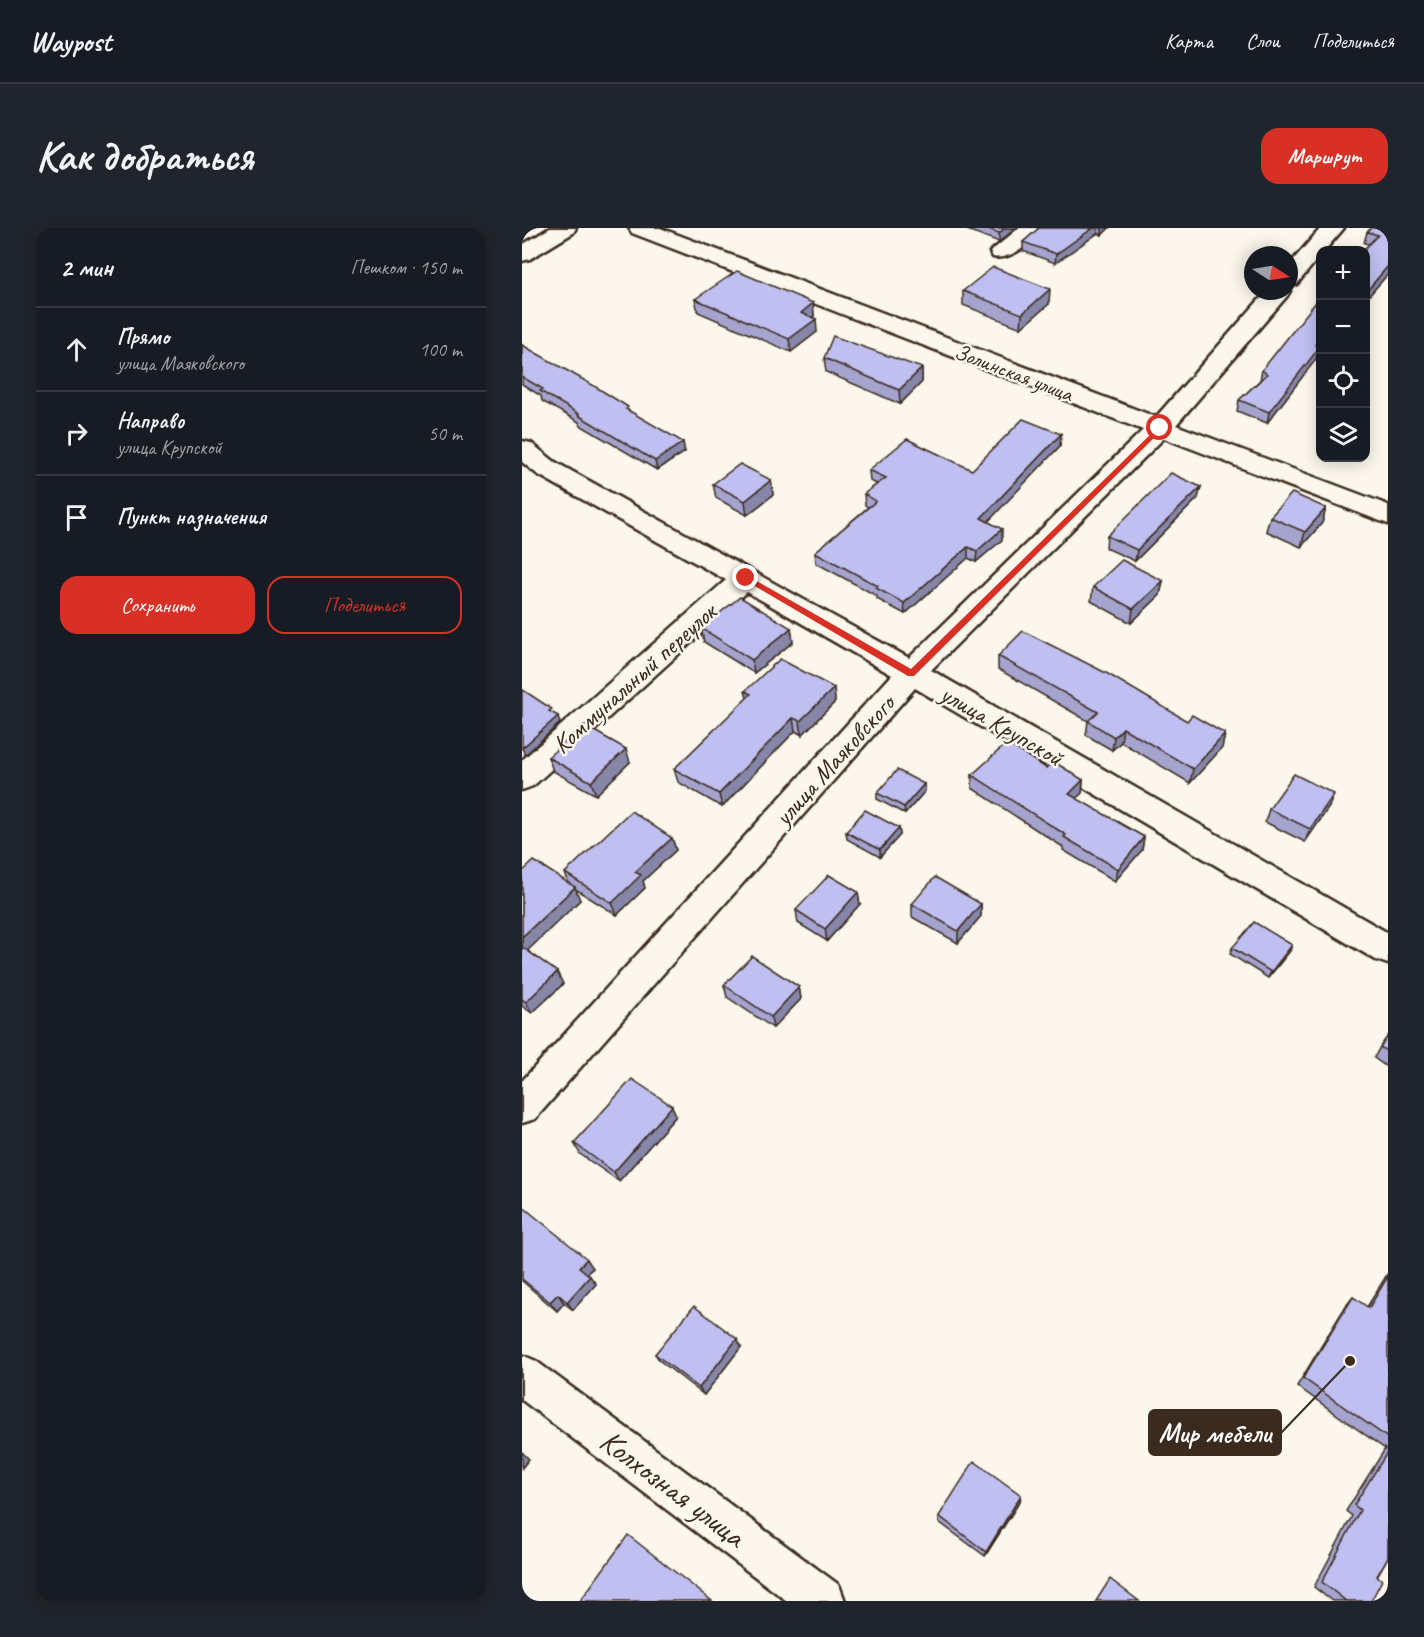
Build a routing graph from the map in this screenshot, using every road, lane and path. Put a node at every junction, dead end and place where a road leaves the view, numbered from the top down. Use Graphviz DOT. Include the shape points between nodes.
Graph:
graph roads {
  1 [pos="565,228"];
  2 [pos="640,228"];
  3 [pos="1033,228"];
  4 [pos="1333,228"];
  5 [pos="1001,252"];
  6 [pos="522,254"];
  7 [pos="1298,269"];
  8 [pos="1271,300"];
  9 [pos="1160,428"];
  10 [pos="522,449"];
  11 [pos="546,468"];
  12 [pos="522,484"];
  13 [pos="1388,515"];
  14 [pos="746,578"];
  15 [pos="911,673"];
  16 [pos="522,777"];
  17 [pos="1388,950"];
  18 [pos="522,1107"];
  19 [pos="522,1375"];
  20 [pos="823,1601"];
  1 -- 6 [label="street"];
  2 -- 9 [label="street, Золинская улица"];
  3 -- 5 [label="street"];
  4 -- 7 [label="street"];
  8 -- 9 [label="street, улица Маяковского"];
  9 -- 13 [label="street, Золинская улица"];
  9 -- 15 [label="street, улица Маяковского"];
  10 -- 11 [label="street, улица Крупской"];
  11 -- 12 [label="street"];
  11 -- 14 [label="street, улица Крупской"];
  14 -- 15 [label="street, улица Крупской"];
  14 -- 16 [label="street, Коммунальный переулок"];
  15 -- 17 [label="street, улица Крупской" via="1192,832"];
  15 -- 18 [label="street, улица Маяковского"];
  19 -- 20 [label="street, Колхозная улица"];
}
